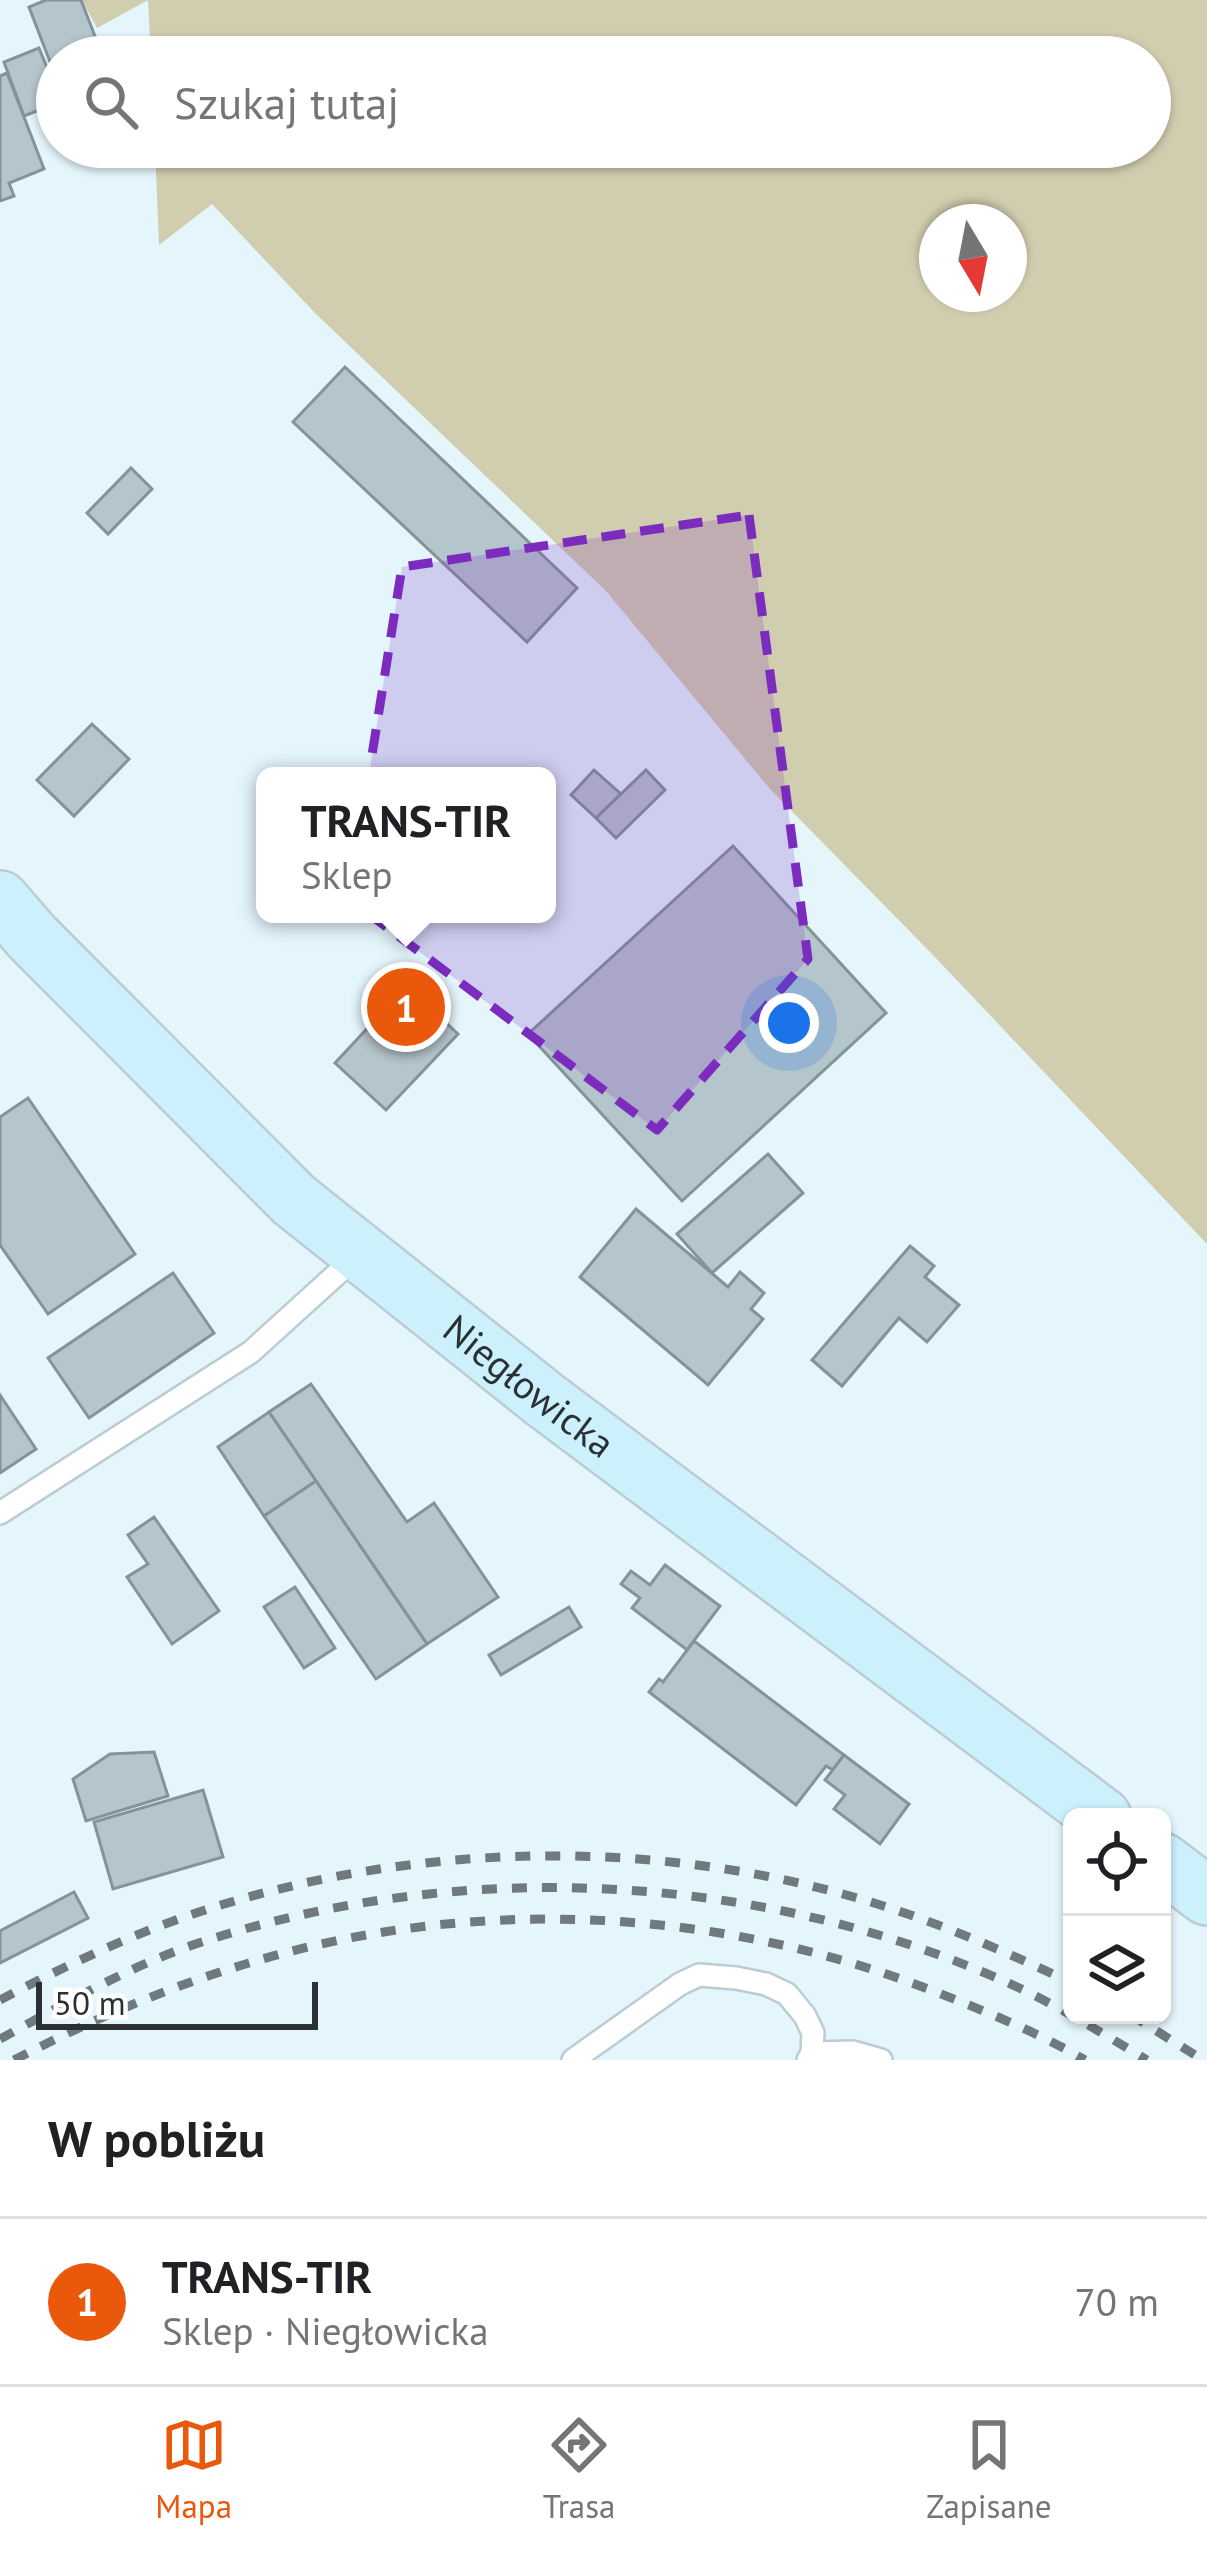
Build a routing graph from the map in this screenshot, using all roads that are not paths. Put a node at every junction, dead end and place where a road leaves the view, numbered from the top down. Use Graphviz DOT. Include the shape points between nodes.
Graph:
graph roads {
  1 [pos="0,901"];
  2 [pos="361,1253"];
  3 [pos="0,1513"];
  4 [pos="1090,1808"];
  5 [pos="1171,1869"];
  6 [pos="1207,1895"];
  7 [pos="810,2057"];
  8 [pos="573,2060"];
  9 [pos="881,2060"];
  1 -- 2 [label="street, Niegłowicka" via="295,1200"];
  2 -- 3 [label="lane" via="251,1352"];
  2 -- 4 [label="street, Niegłowicka"];
  5 -- 6 [label="street"];
  7 -- 8 [label="lane" via="813,2033 787,1994 699,1975"];
  7 -- 9 [label="lane"];
}
